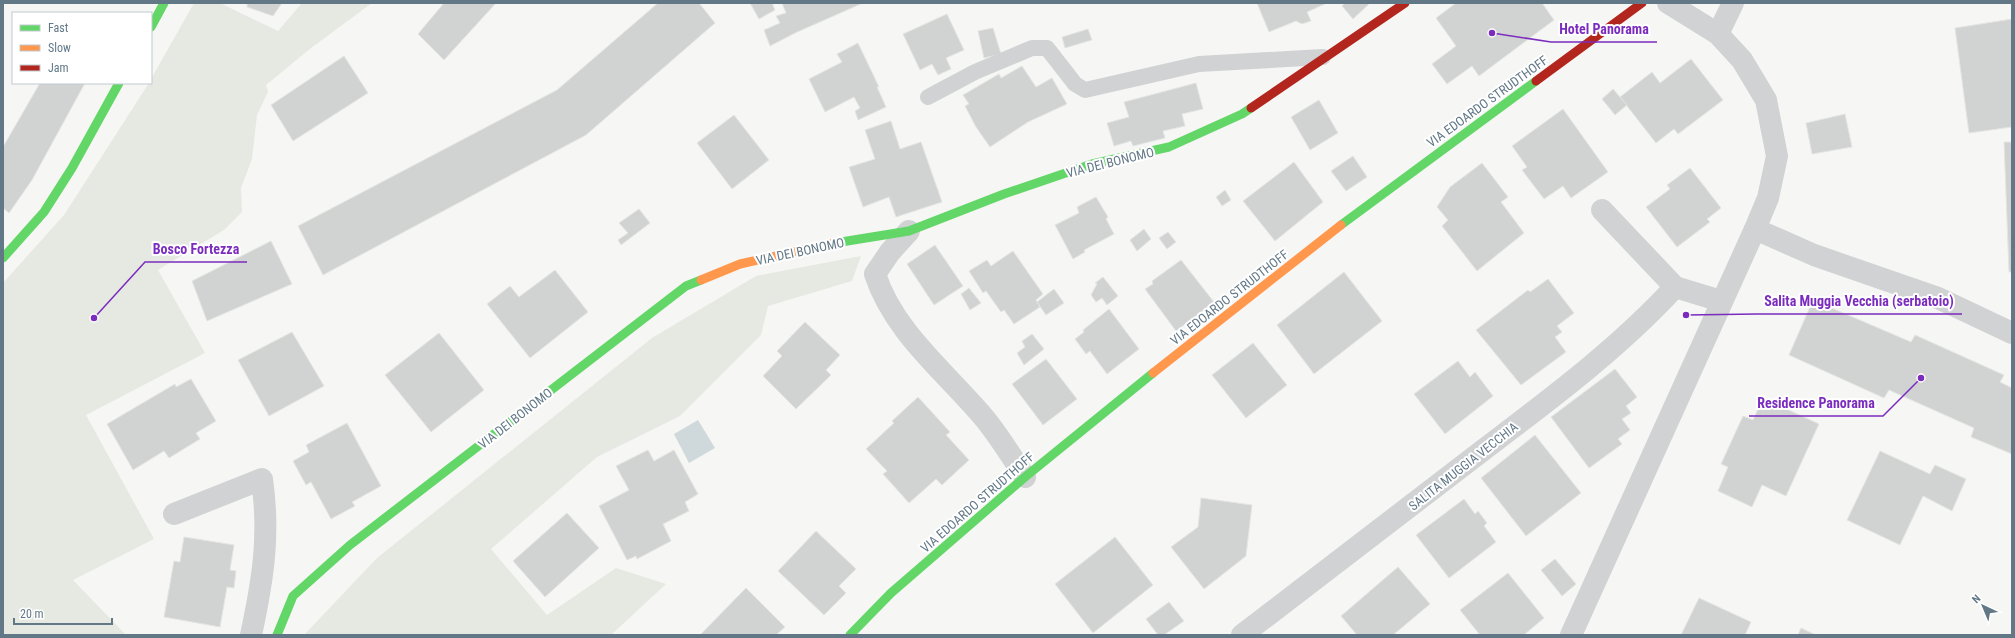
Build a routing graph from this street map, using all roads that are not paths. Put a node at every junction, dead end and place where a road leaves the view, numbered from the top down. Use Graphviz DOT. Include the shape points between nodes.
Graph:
graph roads {
  1 [pos="164,3"];
  2 [pos="1405,3"];
  3 [pos="1642,3"];
  4 [pos="1668,3"];
  5 [pos="1734,3"];
  6 [pos="152,25"];
  7 [pos="1718,34"];
  8 [pos="1323,57"];
  9 [pos="118,84"];
  10 [pos="928,97"];
  11 [pos="1602,210"];
  12 [pos="1755,229"];
  13 [pos="909,231"];
  14 [pos="3,258"];
  15 [pos="1675,287"];
  16 [pos="1721,300"];
  17 [pos="2012,333"];
  18 [pos="1025,477"];
  19 [pos="174,514"];
  20 [pos="251,635"];
  21 [pos="277,635"];
  22 [pos="850,635"];
  23 [pos="1242,635"];
  24 [pos="1571,635"];
  1 -- 6 [label="street"];
  2 -- 8 [label="street, VIA DEI BONOMO"];
  3 -- 18 [label="street, VIA EDOARDO STRUDTHOFF" via="1362,209"];
  4 -- 7 [label="street"];
  5 -- 7 [label="street"];
  7 -- 12 [label="street" via="1742,60 1766,100 1777,156 1768,198"];
  8 -- 10 [label="lane" via="1199,64 1085,90 1075,84 1047,48 1032,48 975,72"];
  8 -- 13 [label="street, VIA DEI BONOMO" via="1242,114 1170,147 1092,164 1004,194"];
  9 -- 14 [label="street" via="72,168 44,212"];
  11 -- 15 [label="street"];
  12 -- 16 [label="street"];
  12 -- 17 [label="street" via="1814,255 1938,298"];
  13 -- 18 [label="street" via="874,274 882,295 919,348 981,414"];
  13 -- 21 [label="street, VIA DEI BONOMO" via="849,240 740,264 686,286 350,545 293,596"];
  15 -- 16 [label="street"];
  15 -- 23 [label="street, SALITA MUGGIA VECCHIA" via="1650,314 1533,412"];
  16 -- 24 [label="street"];
  18 -- 22 [label="street, VIA EDOARDO STRUDTHOFF" via="891,593"];
  19 -- 20 [label="street" via="262,479 266,510 264,566"];
}
